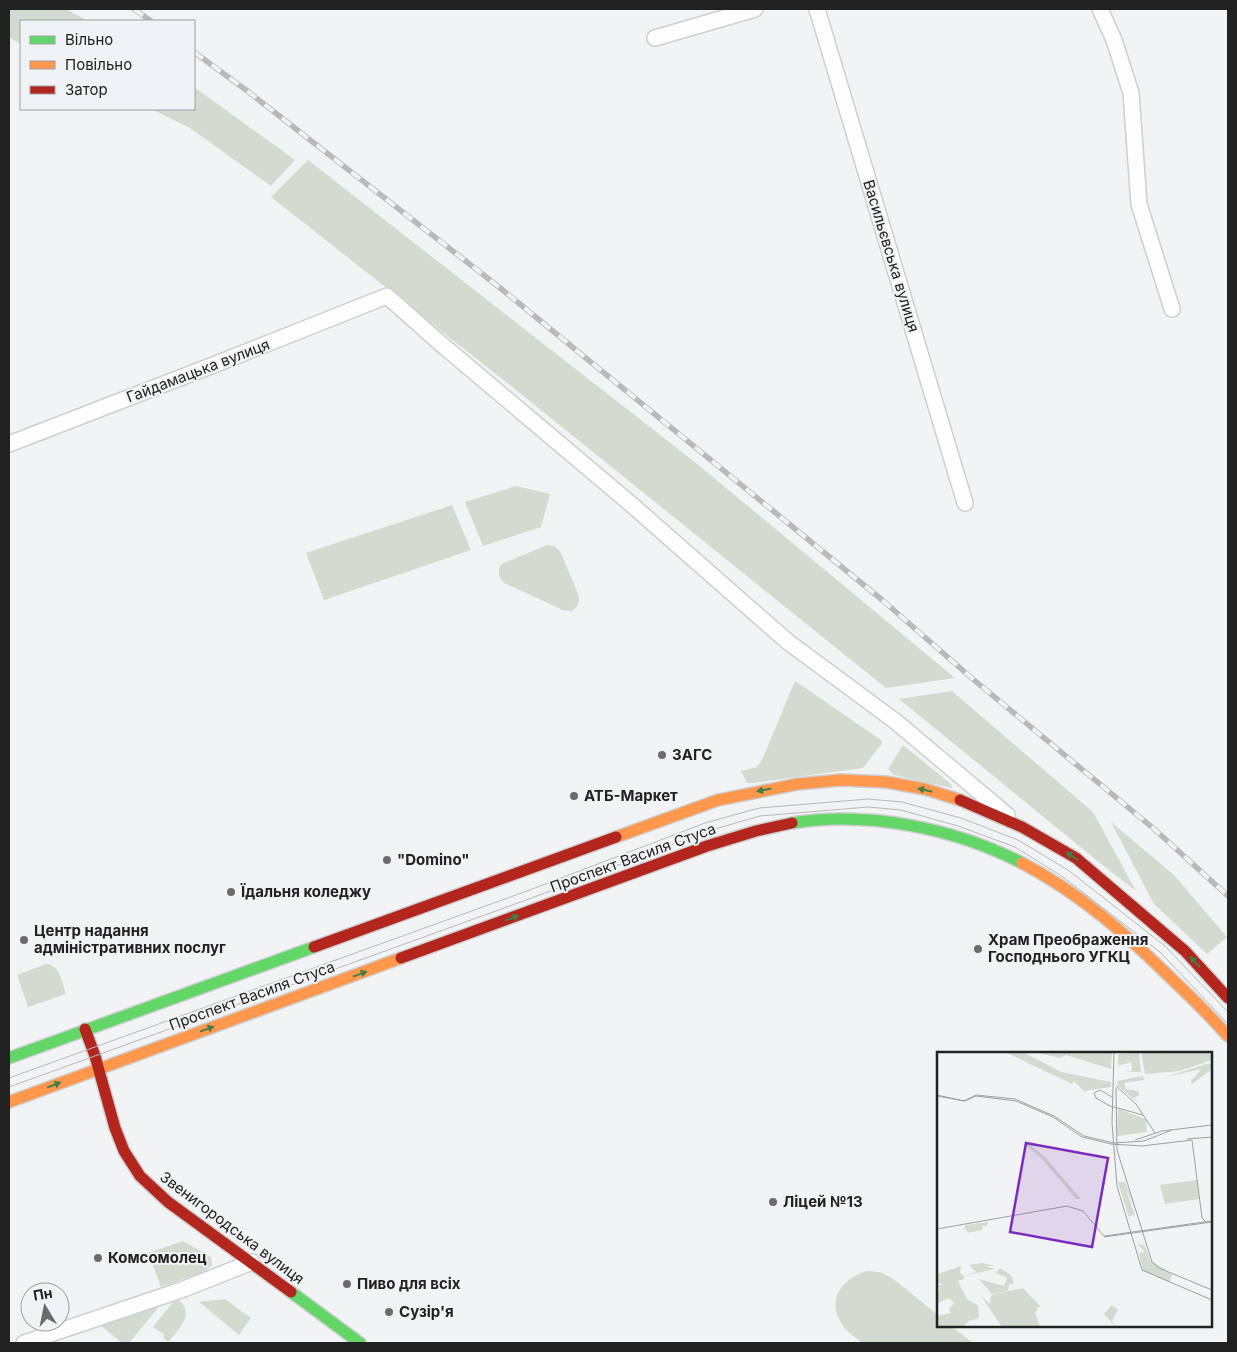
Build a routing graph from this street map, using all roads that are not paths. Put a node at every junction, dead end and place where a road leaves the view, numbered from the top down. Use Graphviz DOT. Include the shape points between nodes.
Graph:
graph roads {
  1 [pos="754,9"];
  2 [pos="817,9"];
  3 [pos="1100,9"];
  4 [pos="656,38"];
  5 [pos="1172,309"];
  6 [pos="9,444"];
  7 [pos="965,503"];
  8 [pos="1022,827"];
  9 [pos="1228,998"];
  10 [pos="85,1029"];
  11 [pos="1228,1036"];
  12 [pos="9,1058"];
  13 [pos="98,1068"];
  14 [pos="9,1102"];
  15 [pos="252,1262"];
  16 [pos="24,1343"];
  17 [pos="360,1343"];
  1 -- 4 [label="street"];
  2 -- 7 [label="street, Васильєвська вулиця"];
  3 -- 5 [label="street" via="1114,40 1131,94 1138,204"];
  6 -- 8 [label="street, Гайдамацька вулиця" via="387,296 788,642 895,721"];
  9 -- 8 [label="street, Проспект Василя Стуса, one-way" via="1185,951 1076,858"];
  8 -- 10 [label="street, Проспект Василя Стуса, one-way" via="963,801 886,782 841,780 760,790 708,803"];
  10 -- 12 [label="street, Проспект Василя Стуса"];
  10 -- 13 [label="street, Звенигородська вулиця"];
  13 -- 11 [label="street, Проспект Василя Стуса, one-way" via="750,831 806,821 858,819 953,836 1002,853 1040,872 1073,893 1137,945"];
  14 -- 13 [label="street, Проспект Василя Стуса, one-way"];
  13 -- 15 [label="street, Звенигородська вулиця" via="115,1128 124,1151 140,1176 168,1202"];
  15 -- 16 [label="street" via="184,1289"];
  15 -- 17 [label="street, Звенигородська вулиця"];
}
